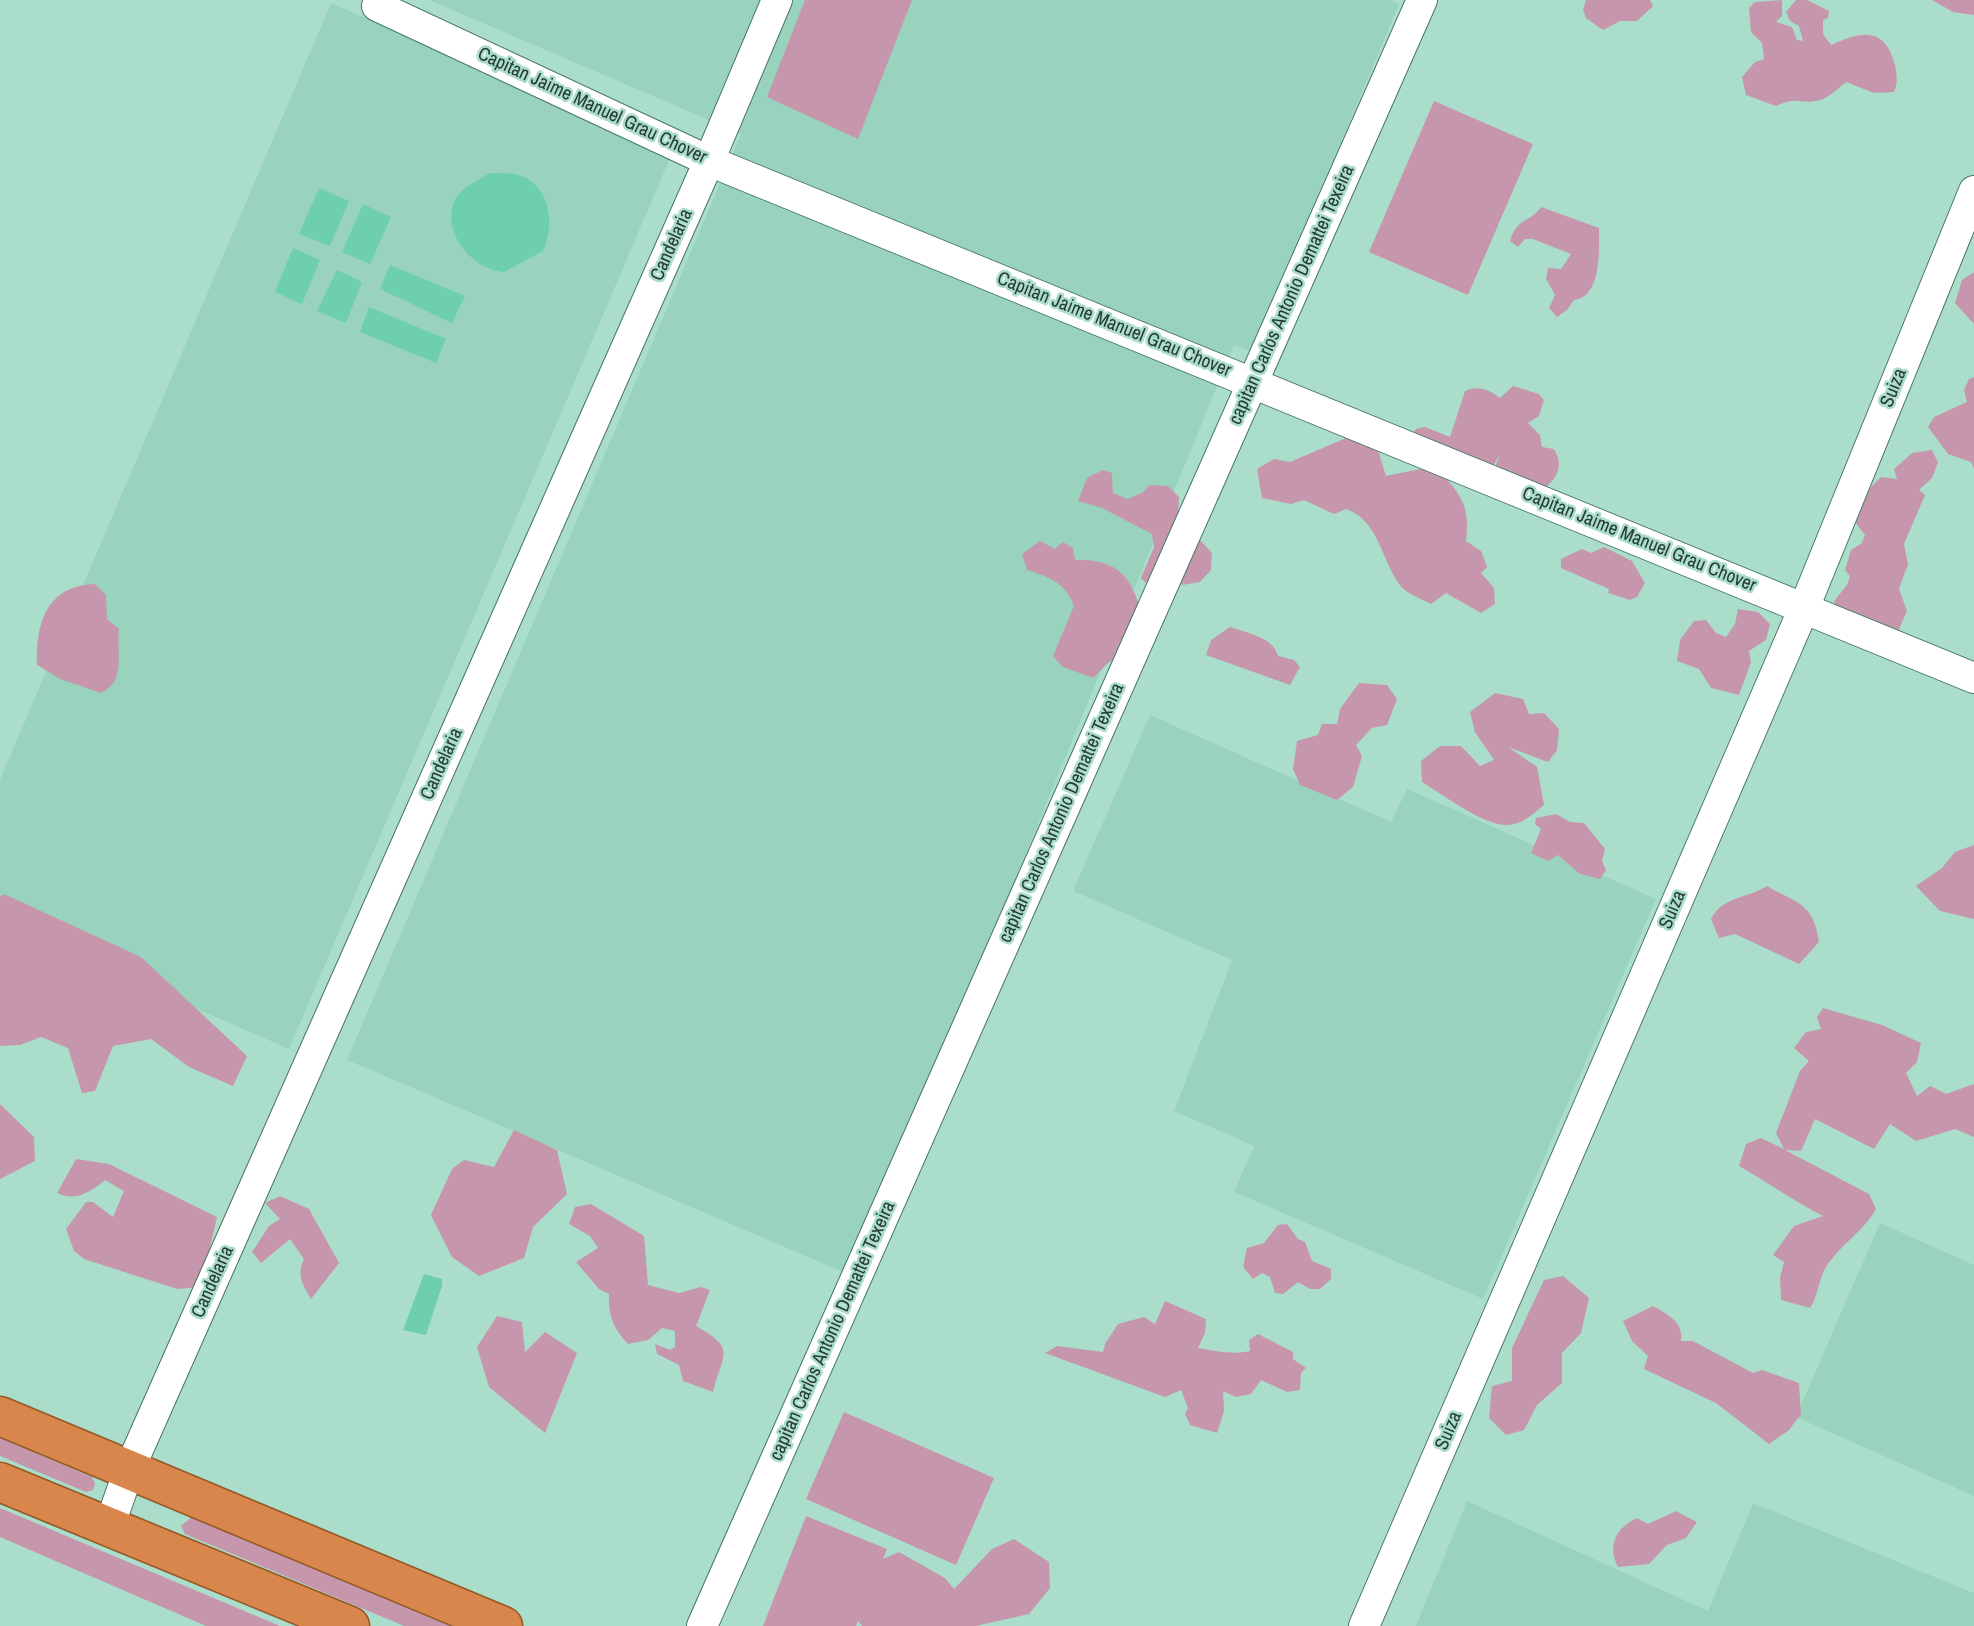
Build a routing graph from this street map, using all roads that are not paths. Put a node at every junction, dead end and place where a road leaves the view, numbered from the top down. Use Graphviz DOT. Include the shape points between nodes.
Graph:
graph roads {
  1 [pos="776,0"];
  2 [pos="1422,0"];
  3 [pos="377,6"];
  4 [pos="709,161"];
  5 [pos="1974,191"];
  6 [pos="1254,382"];
  7 [pos="1804,608"];
  8 [pos="1974,678"];
  9 [pos="0,1416"];
  10 [pos="130,1470"];
  11 [pos="0,1482"];
  12 [pos="108,1527"];
  13 [pos="349,1626"];
  14 [pos="503,1626"];
  15 [pos="702,1626"];
  16 [pos="1364,1626"];
  1 -- 4 [label="street, Candelaria"];
  2 -- 6 [label="street, capitan Carlos Antonio Demattei Texeira"];
  3 -- 4 [label="street, Capitan Jaime Manuel Grau Chover"];
  4 -- 6 [label="street, Capitan Jaime Manuel Grau Chover"];
  4 -- 10 [label="street, Candelaria"];
  5 -- 7 [label="street, Suiza"];
  6 -- 7 [label="street, Capitan Jaime Manuel Grau Chover"];
  6 -- 15 [label="street, capitan Carlos Antonio Demattei Texeira"];
  7 -- 8 [label="street, Capitan Jaime Manuel Grau Chover"];
  7 -- 16 [label="street, Suiza"];
  9 -- 10 [label="highway"];
  10 -- 12 [label="street, Candelaria"];
  10 -- 14 [label="highway"];
  11 -- 12 [label="highway"];
  12 -- 13 [label="highway"];
}
